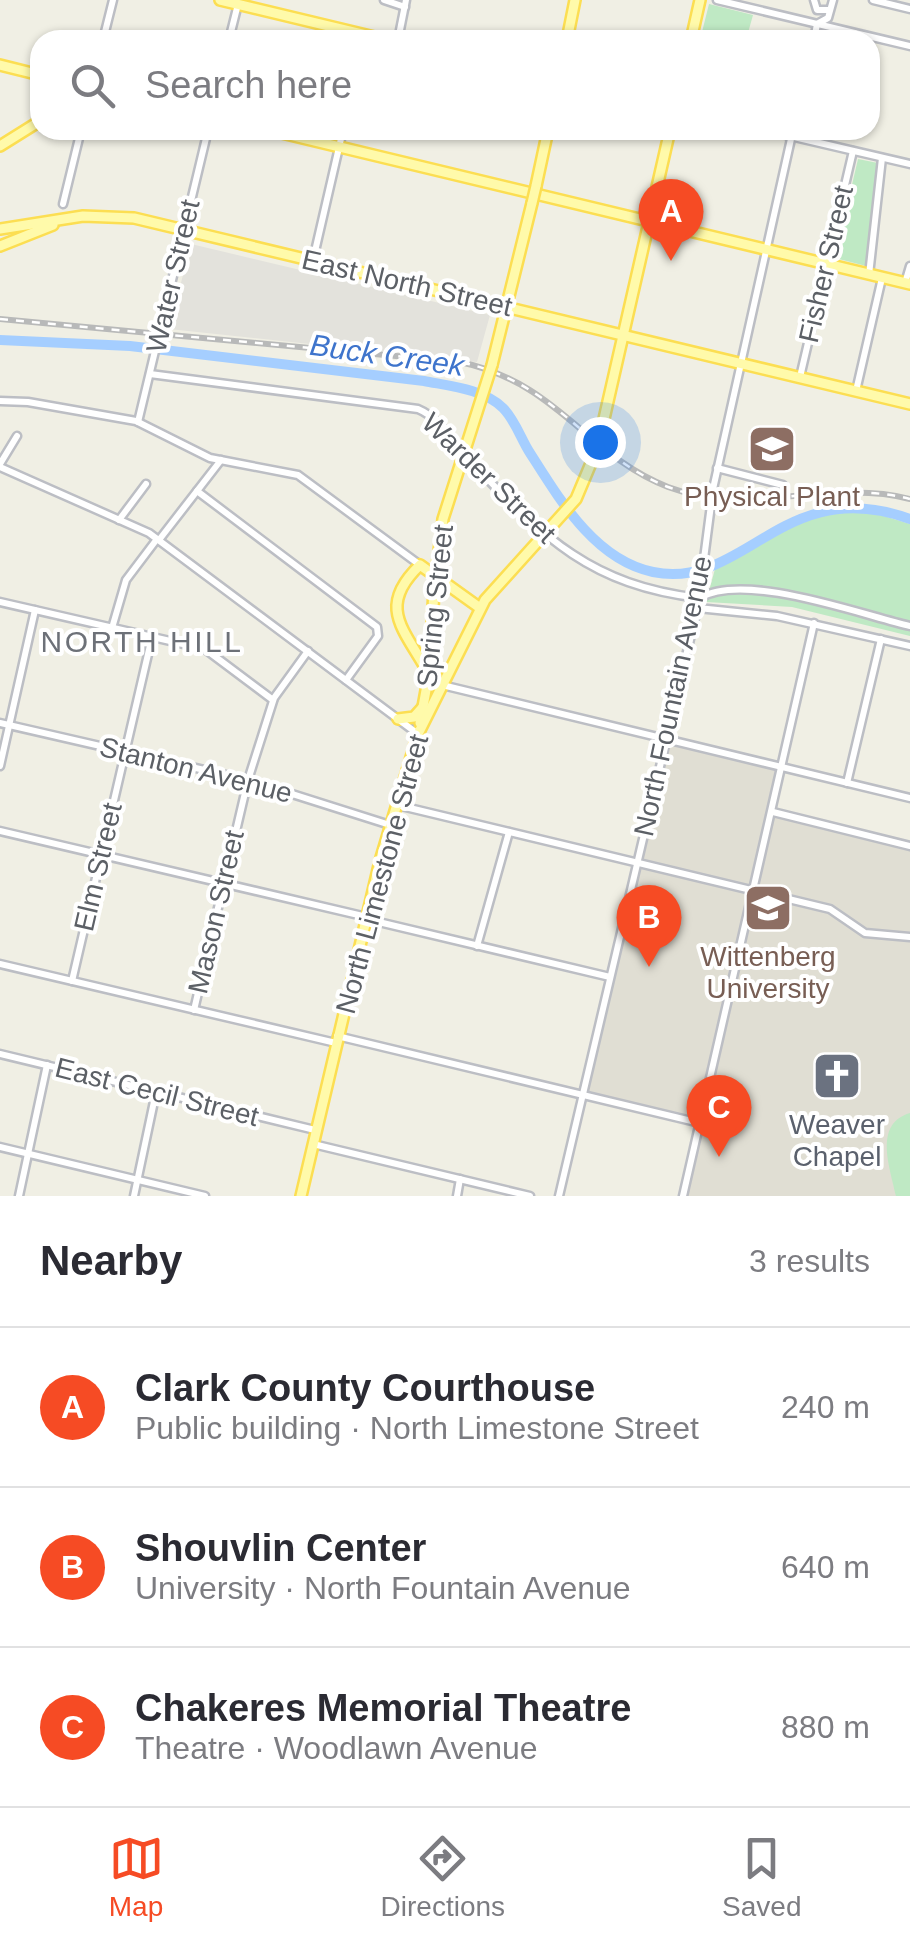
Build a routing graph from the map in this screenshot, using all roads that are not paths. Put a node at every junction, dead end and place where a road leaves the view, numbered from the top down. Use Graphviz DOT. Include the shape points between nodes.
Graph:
graph roads {
  1 [pos="113,0"];
  2 [pos="220,0"];
  3 [pos="384,0"];
  4 [pos="576,0"];
  5 [pos="700,0"];
  6 [pos="717,0"];
  7 [pos="814,0"];
  8 [pos="833,0"];
  9 [pos="873,0"];
  10 [pos="238,4"];
  11 [pos="406,4"];
  12 [pos="910,9"];
  13 [pos="830,10"];
  14 [pos="807,22"];
  15 [pos="817,24"];
  16 [pos="106,30"];
  17 [pos="232,30"];
  18 [pos="338,30"];
  19 [pos="400,30"];
  20 [pos="569,30"];
  21 [pos="693,30"];
  22 [pos="816,30"];
  23 [pos="842,30"];
  24 [pos="880,39"];
  25 [pos="910,46"];
  26 [pos="0,65"];
  27 [pos="30,72"];
  28 [pos="30,127"];
  29 [pos="79,140"];
  30 [pos="206,140"];
  31 [pos="310,140"];
  32 [pos="341,140"];
  33 [pos="546,140"];
  34 [pos="668,140"];
  35 [pos="790,140"];
  36 [pos="816,140"];
  37 [pos="0,146"];
  38 [pos="339,147"];
  39 [pos="853,151"];
  40 [pos="882,158"];
  41 [pos="910,164"];
  42 [pos="63,204"];
  43 [pos="73,218"];
  44 [pos="649,222"];
  45 [pos="0,229"];
  46 [pos="184,230"];
  47 [pos="0,246"];
  48 [pos="766,250"];
  49 [pos="313,260"];
  50 [pos="826,264"];
  51 [pos="910,266"];
  52 [pos="869,275"];
  53 [pos="882,278"];
  54 [pos="907,284"];
  55 [pos="507,307"];
  56 [pos="623,335"];
  57 [pos="740,363"];
  58 [pos="150,370"];
  59 [pos="800,377"];
  60 [pos="856,391"];
  61 [pos="0,402"];
  62 [pos="910,404"];
  63 [pos="138,422"];
  64 [pos="17,436"];
  65 [pos="221,460"];
  66 [pos="0,466"];
  67 [pos="717,468"];
  68 [pos="146,484"];
  69 [pos="784,486"];
  70 [pos="197,491"];
  71 [pos="119,520"];
  72 [pos="545,534"];
  73 [pos="158,539"];
  74 [pos="420,564"];
  75 [pos="699,598"];
  76 [pos="0,602"];
  77 [pos="480,608"];
  78 [pos="698,608"];
  79 [pos="35,610"];
  80 [pos="814,623"];
  81 [pos="910,626"];
  82 [pos="112,628"];
  83 [pos="152,637"];
  84 [pos="880,639"];
  85 [pos="910,646"];
  86 [pos="308,651"];
  87 [pos="429,674"];
  88 [pos="346,680"];
  89 [pos="442,684"];
  90 [pos="273,700"];
  91 [pos="424,705"];
  92 [pos="398,719"];
  93 [pos="0,723"];
  94 [pos="10,725"];
  95 [pos="418,734"];
  96 [pos="666,739"];
  97 [pos="125,752"];
  98 [pos="0,766"];
  99 [pos="783,768"];
  100 [pos="248,780"];
  101 [pos="847,783"];
  102 [pos="910,798"];
  103 [pos="396,805"];
  104 [pos="773,812"];
  105 [pos="390,825"];
  106 [pos="0,831"];
  107 [pos="510,832"];
  108 [pos="910,846"];
  109 [pos="101,855"];
  110 [pos="637,862"];
  111 [pos="222,884"];
  112 [pos="754,890"];
  113 [pos="366,918"];
  114 [pos="910,937"];
  115 [pos="477,946"];
  116 [pos="0,964"];
  117 [pos="610,978"];
  118 [pos="72,981"];
  119 [pos="194,1010"];
  120 [pos="336,1039"];
  121 [pos="0,1054"];
  122 [pos="47,1066"];
  123 [pos="156,1092"];
  124 [pos="582,1095"];
  125 [pos="700,1123"];
  126 [pos="315,1130"];
  127 [pos="312,1144"];
  128 [pos="0,1147"];
  129 [pos="28,1154"];
  130 [pos="460,1179"];
  131 [pos="138,1180"];
  132 [pos="19,1196"];
  133 [pos="134,1196"];
  134 [pos="205,1196"];
  135 [pos="302,1196"];
  136 [pos="457,1196"];
  137 [pos="530,1196"];
  138 [pos="558,1196"];
  139 [pos="682,1196"];
  1 -- 16 [label="street"];
  2 -- 10 [label="main road"];
  3 -- 11 [label="street"];
  4 -- 20 [label="main road"];
  5 -- 21 [label="main road"];
  6 -- 14 [label="street"];
  7 -- 13 [label="street" via="817,10"];
  7 -- 14 [label="street"];
  8 -- 13 [label="street"];
  9 -- 12 [label="street"];
  10 -- 17 [label="street"];
  10 -- 18 [label="main road"];
  11 -- 19 [label="street"];
  13 -- 15 [label="street"];
  14 -- 15 [label="street"];
  15 -- 22 [label="street"];
  15 -- 23 [label="street"];
  24 -- 25 [label="street"];
  26 -- 27 [label="main road"];
  28 -- 37 [label="main road"];
  29 -- 42 [label="street"];
  30 -- 46 [label="street, Water Street"];
  31 -- 38 [label="main road"];
  32 -- 38 [label="street"];
  33 -- 55 [label="main road, Spring Street, bridge"];
  34 -- 44 [label="main road, North Limestone Street"];
  35 -- 48 [label="street, North Fountain Avenue"];
  36 -- 39 [label="street"];
  38 -- 44 [label="main road"];
  38 -- 49 [label="street"];
  39 -- 40 [label="street"];
  39 -- 50 [label="street, Fisher Street"];
  40 -- 41 [label="street"];
  40 -- 52 [label="street"];
  43 -- 45 [label="main road"];
  43 -- 46 [label="main road, East North Street" via="126,217"];
  43 -- 47 [label="main road"];
  44 -- 48 [label="main road"];
  44 -- 56 [label="main road, North Limestone Street"];
  46 -- 49 [label="main road, East North Street"];
  46 -- 58 [label="street, Water Street"];
  48 -- 50 [label="main road"];
  48 -- 57 [label="street, North Fountain Avenue"];
  49 -- 55 [label="main road, East North Street"];
  50 -- 52 [label="main road"];
  50 -- 59 [label="street, Fisher Street"];
  51 -- 54 [label="street"];
  52 -- 53 [label="main road"];
  53 -- 54 [label="main road"];
  53 -- 60 [label="street"];
  55 -- 56 [label="main road, East North Street"];
  55 -- 87 [label="main road, Spring Street, bridge" via="443,519"];
  56 -- 57 [label="main road, East North Street"];
  56 -- 72 [label="main road, North Limestone Street, bridge" via="582,488"];
  57 -- 59 [label="main road, East North Street"];
  57 -- 67 [label="street, North Fountain Avenue"];
  58 -- 63 [label="street, Water Street"];
  58 -- 72 [label="street, Warder Street" via="418,409"];
  59 -- 60 [label="main road, East North Street"];
  60 -- 62 [label="main road, East North Street"];
  61 -- 63 [label="street"];
  63 -- 65 [label="street"];
  64 -- 66 [label="street"];
  65 -- 70 [label="street"];
  65 -- 74 [label="street" via="298,475"];
  66 -- 71 [label="street"];
  67 -- 69 [label="street"];
  67 -- 75 [label="street, North Fountain Avenue, bridge"];
  68 -- 71 [label="street"];
  70 -- 73 [label="street"];
  70 -- 88 [label="street" via="377,626 378,636"];
  71 -- 73 [label="street"];
  72 -- 75 [label="street, Warder Street" via="618,582"];
  72 -- 77 [label="main road, North Limestone Street"];
  73 -- 82 [label="street" via="126,580"];
  73 -- 86 [label="street"];
  74 -- 77 [label="main road"];
  74 -- 87 [label="main road" via="394,604"];
  75 -- 78 [label="street, North Fountain Avenue"];
  75 -- 81 [label="street, Warder Street" via="723,592 810,597"];
  76 -- 79 [label="street"];
  77 -- 89 [label="main road, North Limestone Street"];
  78 -- 80 [label="street"];
  78 -- 96 [label="street, North Fountain Avenue"];
  79 -- 82 [label="street"];
  79 -- 94 [label="street"];
  80 -- 84 [label="street"];
  80 -- 99 [label="street"];
  82 -- 83 [label="street"];
  83 -- 90 [label="street" via="205,649"];
  83 -- 97 [label="street, Elm Street"];
  84 -- 85 [label="street"];
  84 -- 101 [label="street"];
  86 -- 88 [label="street"];
  86 -- 90 [label="street, Mason Street"];
  87 -- 91 [label="main road, Spring Street"];
  88 -- 92 [label="street"];
  89 -- 95 [label="main road, North Limestone Street"];
  89 -- 96 [label="street"];
  90 -- 100 [label="street, Mason Street"];
  91 -- 92 [label="main road"];
  91 -- 95 [label="main road, Spring Street"];
  92 -- 95 [label="street"];
  93 -- 94 [label="street, Stanton Avenue"];
  94 -- 97 [label="street, Stanton Avenue"];
  94 -- 98 [label="street"];
  95 -- 103 [label="main road, North Limestone Street"];
  96 -- 99 [label="street"];
  96 -- 110 [label="street, North Fountain Avenue"];
  97 -- 100 [label="street, Stanton Avenue"];
  97 -- 109 [label="street, Elm Street"];
  99 -- 101 [label="street"];
  99 -- 104 [label="street"];
  100 -- 105 [label="street, Stanton Avenue"];
  100 -- 111 [label="street, Mason Street"];
  101 -- 102 [label="street"];
  103 -- 105 [label="main road, North Limestone Street"];
  103 -- 107 [label="street"];
  104 -- 108 [label="street"];
  104 -- 112 [label="street"];
  105 -- 113 [label="main road, North Limestone Street"];
  106 -- 109 [label="street"];
  107 -- 110 [label="street"];
  107 -- 115 [label="street"];
  109 -- 111 [label="street"];
  109 -- 118 [label="street, Elm Street"];
  110 -- 112 [label="street"];
  110 -- 117 [label="street, North Fountain Avenue"];
  111 -- 113 [label="street"];
  111 -- 119 [label="street, Mason Street"];
  112 -- 114 [label="street" via="830,909 865,933"];
  112 -- 125 [label="street"];
  113 -- 115 [label="street"];
  113 -- 120 [label="main road, North Limestone Street"];
  115 -- 117 [label="street"];
  116 -- 118 [label="street"];
  117 -- 124 [label="street, North Fountain Avenue"];
  118 -- 119 [label="street"];
  119 -- 120 [label="street"];
  120 -- 124 [label="street"];
  120 -- 126 [label="main road, North Limestone Street"];
  121 -- 122 [label="street, East Cecil Street"];
  122 -- 123 [label="street, East Cecil Street"];
  122 -- 129 [label="street"];
  123 -- 126 [label="street, East Cecil Street"];
  123 -- 131 [label="street"];
  124 -- 125 [label="street"];
  124 -- 138 [label="street, North Fountain Avenue"];
  125 -- 139 [label="street"];
  126 -- 127 [label="main road, North Limestone Street"];
  127 -- 130 [label="street"];
  127 -- 135 [label="main road, North Limestone Street"];
  128 -- 129 [label="street"];
  129 -- 131 [label="street"];
  129 -- 132 [label="street"];
  130 -- 136 [label="street"];
  130 -- 137 [label="street"];
  131 -- 133 [label="street"];
  131 -- 134 [label="street"];
}
